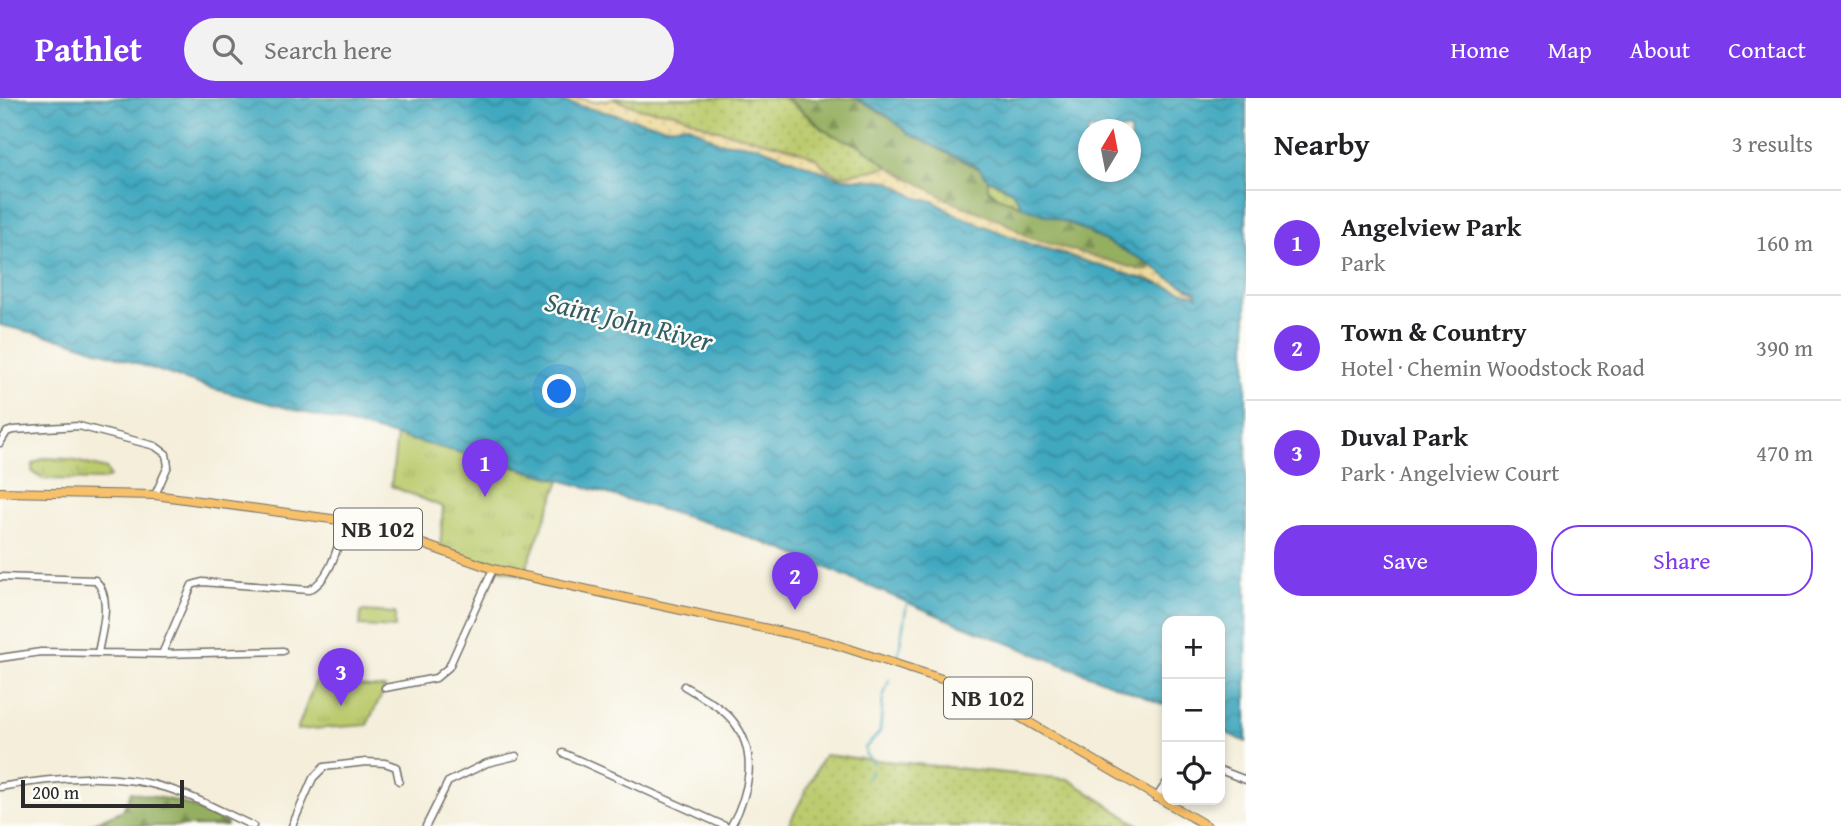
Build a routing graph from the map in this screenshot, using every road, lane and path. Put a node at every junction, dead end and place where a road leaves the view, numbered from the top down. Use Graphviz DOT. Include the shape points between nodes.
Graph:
graph roads {
  1 [pos="0,443"];
  2 [pos="0,492"];
  3 [pos="155,495"];
  4 [pos="346,521"];
  5 [pos="494,569"];
  6 [pos="0,577"];
  7 [pos="284,651"];
  8 [pos="98,653"];
  9 [pos="162,654"];
  10 [pos="0,657"];
  11 [pos="684,686"];
  12 [pos="385,688"];
  13 [pos="563,753"];
  14 [pos="516,755"];
  15 [pos="1225,772"];
  16 [pos="1246,779"];
  17 [pos="399,781"];
  18 [pos="0,787"];
  19 [pos="1162,789"];
  20 [pos="1156,798"];
  21 [pos="232,817"];
  22 [pos="236,826"];
  23 [pos="253,826"];
  24 [pos="292,826"];
  25 [pos="426,826"];
  26 [pos="725,826"];
  27 [pos="731,826"];
  28 [pos="1207,826"];
  1 -- 3 [label="street" via="13,430 70,425 155,446 166,454 168,466"];
  2 -- 3 [label="main road, NB 102"];
  3 -- 4 [label="main road, NB 102"];
  4 -- 5 [label="main road, NB 102"];
  4 -- 9 [label="street" via="327,573 309,590 192,585"];
  5 -- 12 [label="street" via="449,667 436,678"];
  5 -- 20 [label="main road, NB 102" via="816,639 912,668 987,698"];
  6 -- 8 [label="street" via="95,580 106,598"];
  7 -- 9 [label="street"];
  8 -- 9 [label="street"];
  8 -- 10 [label="street"];
  11 -- 27 [label="street" via="719,708 744,740 750,762 748,784"];
  13 -- 26 [label="street"];
  14 -- 25 [label="street" via="448,782"];
  15 -- 16 [label="street"];
  17 -- 24 [label="street" via="396,767 385,763 324,767 313,778"];
  18 -- 21 [label="street" via="92,777 167,788"];
  19 -- 20 [label="street"];
  20 -- 28 [label="main road, NB 102"];
  21 -- 22 [label="street"];
  21 -- 23 [label="street"];
}
